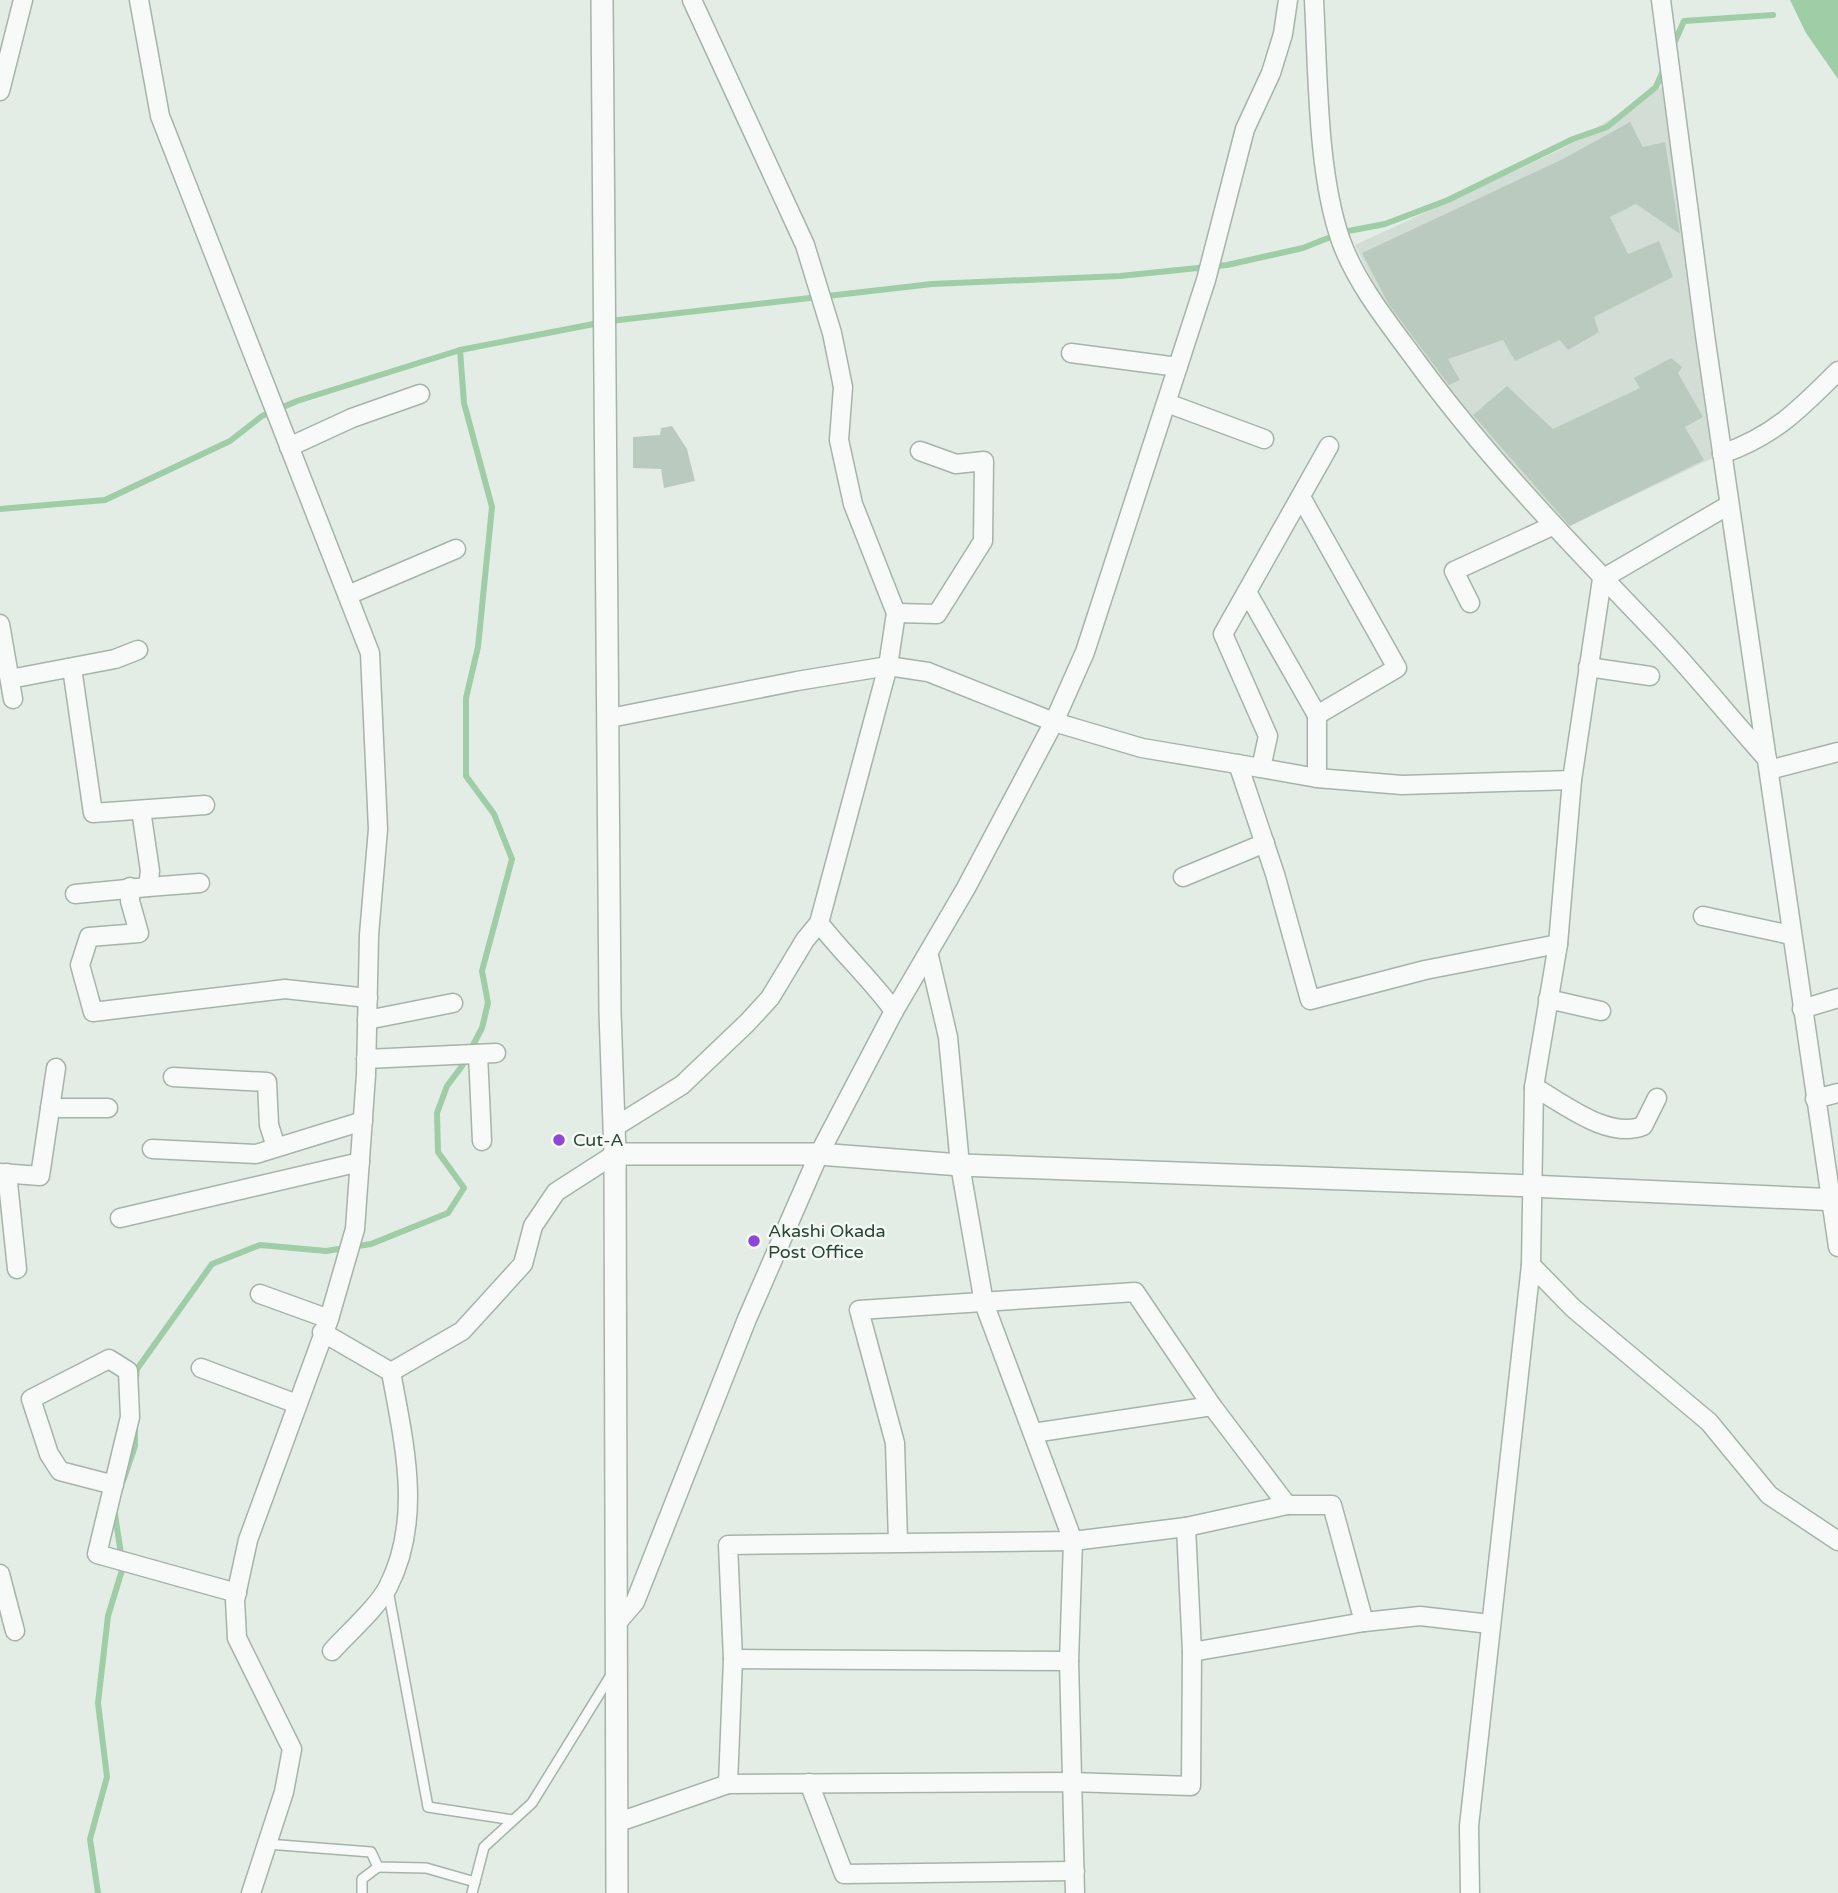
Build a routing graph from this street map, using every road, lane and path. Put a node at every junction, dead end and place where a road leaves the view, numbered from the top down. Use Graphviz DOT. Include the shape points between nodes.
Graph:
graph roads {
  1 [pos="23,0"];
  2 [pos="139,0"];
  3 [pos="602,0"];
  4 [pos="692,0"];
  5 [pos="1288,0"];
  6 [pos="1314,0"];
  7 [pos="1661,0"];
  8 [pos="0,91"];
  9 [pos="1072,353"];
  10 [pos="1178,367"];
  11 [pos="1838,370"];
  12 [pos="420,394"];
  13 [pos="1167,402"];
  14 [pos="1264,439"];
  15 [pos="1329,446"];
  16 [pos="289,447"];
  17 [pos="920,451"];
  18 [pos="1722,454"];
  19 [pos="1301,497"];
  20 [pos="1729,505"];
  21 [pos="1552,526"];
  22 [pos="456,549"];
  23 [pos="1602,579"];
  24 [pos="1247,592"];
  25 [pos="348,595"];
  26 [pos="1471,603"];
  27 [pos="896,613"];
  28 [pos="0,624"];
  29 [pos="138,650"];
  30 [pos="888,666"];
  31 [pos="1588,667"];
  32 [pos="72,668"];
  33 [pos="1650,676"];
  34 [pos="10,679"];
  35 [pos="13,699"];
  36 [pos="1317,715"];
  37 [pos="610,718"];
  38 [pos="1054,722"];
  39 [pos="1838,752"];
  40 [pos="1238,764"];
  41 [pos="1768,765"];
  42 [pos="1262,768"];
  43 [pos="1317,778"];
  44 [pos="1572,780"];
  45 [pos="205,806"];
  46 [pos="141,810"];
  47 [pos="1265,843"];
  48 [pos="1183,877"];
  49 [pos="200,883"];
  50 [pos="139,887"];
  51 [pos="75,894"];
  52 [pos="1703,916"];
  53 [pos="819,923"];
  54 [pos="1791,935"];
  55 [pos="1558,944"];
  56 [pos="929,956"];
  57 [pos="368,998"];
  58 [pos="1838,998"];
  59 [pos="1548,999"];
  60 [pos="453,1003"];
  61 [pos="1802,1009"];
  62 [pos="894,1011"];
  63 [pos="1601,1011"];
  64 [pos="368,1020"];
  65 [pos="496,1053"];
  66 [pos="478,1054"];
  67 [pos="366,1059"];
  68 [pos="56,1068"];
  69 [pos="173,1077"];
  70 [pos="1534,1087"];
  71 [pos="1838,1093"];
  72 [pos="1657,1098"];
  73 [pos="1815,1099"];
  74 [pos="50,1108"];
  75 [pos="108,1108"];
  76 [pos="363,1121"];
  77 [pos="613,1128"];
  78 [pos="482,1141"];
  79 [pos="276,1147"];
  80 [pos="152,1149"];
  81 [pos="615,1154"];
  82 [pos="819,1154"];
  83 [pos="360,1162"];
  84 [pos="960,1165"];
  85 [pos="4,1173"];
  86 [pos="1531,1185"];
  87 [pos="1834,1200"];
  88 [pos="120,1218"];
  89 [pos="1838,1247"];
  90 [pos="1531,1265"];
  91 [pos="17,1269"];
  92 [pos="260,1294"];
  93 [pos="984,1303"];
  94 [pos="326,1326"];
  95 [pos="201,1368"];
  96 [pos="391,1372"];
  97 [pos="297,1404"];
  98 [pos="1212,1406"];
  99 [pos="1033,1433"];
  100 [pos="114,1485"];
  101 [pos="1287,1505"];
  102 [pos="1186,1527"];
  103 [pos="898,1541"];
  104 [pos="1073,1541"];
  105 [pos="1838,1541"];
  106 [pos="0,1574"];
  107 [pos="388,1588"];
  108 [pos="237,1593"];
  109 [pos="1364,1622"];
  110 [pos="616,1624"];
  111 [pos="1490,1624"];
  112 [pos="15,1631"];
  113 [pos="332,1651"];
  114 [pos="1192,1652"];
  115 [pos="733,1659"];
  116 [pos="1069,1661"];
  117 [pos="616,1668"];
  118 [pos="1071,1782"];
  119 [pos="809,1783"];
  120 [pos="728,1784"];
  121 [pos="513,1820"];
  122 [pos="619,1822"];
  123 [pos="265,1844"];
  124 [pos="378,1867"];
  125 [pos="1075,1871"];
  126 [pos="475,1882"];
  127 [pos="251,1893"];
  128 [pos="362,1893"];
  129 [pos="472,1893"];
  130 [pos="617,1893"];
  131 [pos="1074,1893"];
  132 [pos="1470,1893"];
  1 -- 8 [label="street"];
  2 -- 16 [label="street" via="160,116"];
  3 -- 37 [label="street"];
  4 -- 27 [label="street" via="805,245 832,333 842,387 839,440 853,504"];
  5 -- 10 [label="street" via="1283,34 1245,129"];
  6 -- 21 [label="street" via="1333,215 1349,262 1468,432"];
  7 -- 18 [label="street"];
  9 -- 10 [label="street"];
  10 -- 13 [label="street"];
  11 -- 18 [label="street" via="1798,410 1756,442"];
  12 -- 16 [label="street"];
  13 -- 14 [label="street"];
  13 -- 38 [label="street" via="1086,652"];
  15 -- 19 [label="street"];
  16 -- 25 [label="street"];
  17 -- 27 [label="street" via="956,464 984,461 983,541 937,614"];
  18 -- 20 [label="street"];
  19 -- 24 [label="street"];
  19 -- 36 [label="street" via="1397,668"];
  20 -- 23 [label="street"];
  20 -- 41 [label="street"];
  21 -- 23 [label="street"];
  21 -- 26 [label="street" via="1454,571"];
  22 -- 25 [label="street"];
  23 -- 31 [label="street"];
  23 -- 41 [label="street" via="1660,638"];
  24 -- 36 [label="street"];
  24 -- 42 [label="street" via="1223,634 1268,736"];
  25 -- 57 [label="street" via="370,653 376,764"];
  27 -- 30 [label="street"];
  28 -- 34 [label="street"];
  29 -- 32 [label="street"];
  30 -- 37 [label="street"];
  30 -- 38 [label="street" via="928,672"];
  30 -- 53 [label="street"];
  31 -- 33 [label="street"];
  31 -- 44 [label="street"];
  32 -- 34 [label="street"];
  32 -- 46 [label="street" via="93,813"];
  34 -- 35 [label="street"];
  36 -- 43 [label="street"];
  37 -- 77 [label="street"];
  38 -- 40 [label="street" via="1142,748"];
  38 -- 56 [label="street"];
  39 -- 41 [label="street"];
  40 -- 42 [label="street"];
  40 -- 47 [label="street"];
  41 -- 54 [label="street"];
  42 -- 43 [label="street"];
  43 -- 44 [label="street" via="1402,785"];
  44 -- 55 [label="street"];
  45 -- 46 [label="street"];
  46 -- 50 [label="street" via="150,871"];
  47 -- 48 [label="street"];
  47 -- 55 [label="street" via="1310,1000 1425,970"];
  49 -- 50 [label="street"];
  50 -- 51 [label="street"];
  50 -- 57 [label="street" via="130,901 139,933 89,937 80,965 93,1012 285,989"];
  52 -- 54 [label="street"];
  53 -- 62 [label="street"];
  53 -- 77 [label="street" via="770,998 747,1023 682,1085"];
  54 -- 61 [label="street"];
  55 -- 59 [label="street"];
  56 -- 62 [label="street"];
  56 -- 84 [label="street" via="948,1037"];
  57 -- 64 [label="street"];
  58 -- 61 [label="street"];
  59 -- 63 [label="street"];
  59 -- 70 [label="street"];
  60 -- 64 [label="street"];
  61 -- 73 [label="street"];
  62 -- 82 [label="street"];
  64 -- 67 [label="street"];
  65 -- 66 [label="street"];
  66 -- 67 [label="street"];
  66 -- 78 [label="street"];
  67 -- 76 [label="street"];
  68 -- 74 [label="street"];
  69 -- 79 [label="street" via="267,1082 269,1125"];
  70 -- 72 [label="street" via="1603,1125 1635,1129 1643,1126"];
  70 -- 86 [label="street"];
  71 -- 73 [label="street"];
  73 -- 87 [label="street"];
  74 -- 75 [label="street"];
  74 -- 85 [label="street" via="40,1176"];
  76 -- 79 [label="street"];
  76 -- 83 [label="street"];
  77 -- 81 [label="street"];
  79 -- 80 [label="street" via="257,1154"];
  81 -- 82 [label="street"];
  81 -- 96 [label="street" via="556,1192 533,1226 523,1264 461,1331"];
  81 -- 110 [label="street"];
  82 -- 84 [label="street"];
  82 -- 110 [label="street" via="747,1319 635,1602"];
  83 -- 88 [label="street"];
  83 -- 94 [label="street" via="355,1229"];
  84 -- 86 [label="street"];
  84 -- 93 [label="street"];
  85 -- 91 [label="street"];
  86 -- 87 [label="street"];
  86 -- 90 [label="street"];
  87 -- 89 [label="street"];
  90 -- 105 [label="street" via="1573,1308 1709,1422 1769,1495"];
  90 -- 111 [label="street"];
  92 -- 94 [label="street"];
  93 -- 98 [label="street" via="1135,1292"];
  93 -- 99 [label="street"];
  93 -- 103 [label="street" via="859,1310 895,1443"];
  94 -- 96 [label="street"];
  94 -- 97 [label="street"];
  95 -- 97 [label="street"];
  96 -- 107 [label="street" via="409,1466 407,1533"];
  97 -- 108 [label="street" via="248,1540"];
  98 -- 99 [label="street"];
  98 -- 101 [label="street"];
  99 -- 104 [label="street"];
  100 -- 100 [label="street" via="131,1417 128,1371 109,1360 31,1399 49,1454 60,1471"];
  100 -- 108 [label="street" via="97,1554"];
  101 -- 102 [label="street"];
  101 -- 109 [label="street" via="1332,1505"];
  102 -- 104 [label="street"];
  102 -- 114 [label="street"];
  103 -- 104 [label="street"];
  103 -- 115 [label="street" via="728,1545"];
  104 -- 116 [label="street"];
  106 -- 112 [label="street"];
  107 -- 113 [label="street"];
  107 -- 121 [label="lane" via="428,1807"];
  108 -- 123 [label="street" via="237,1639 292,1749 284,1792"];
  109 -- 111 [label="street" via="1420,1616"];
  109 -- 114 [label="street"];
  110 -- 117 [label="street"];
  111 -- 132 [label="street" via="1469,1826"];
  114 -- 118 [label="street" via="1191,1786"];
  115 -- 116 [label="street"];
  115 -- 120 [label="street"];
  116 -- 118 [label="street"];
  117 -- 121 [label="lane" via="532,1803"];
  117 -- 122 [label="street"];
  118 -- 119 [label="street"];
  118 -- 125 [label="street"];
  119 -- 120 [label="street"];
  119 -- 125 [label="street" via="844,1874"];
  120 -- 122 [label="street"];
  121 -- 126 [label="lane" via="484,1847"];
  122 -- 130 [label="street"];
  123 -- 124 [label="lane" via="371,1852"];
  123 -- 127 [label="street"];
  124 -- 126 [label="lane" via="426,1868"];
  124 -- 128 [label="lane" via="362,1879"];
  125 -- 131 [label="street"];
  126 -- 129 [label="lane"];
}
